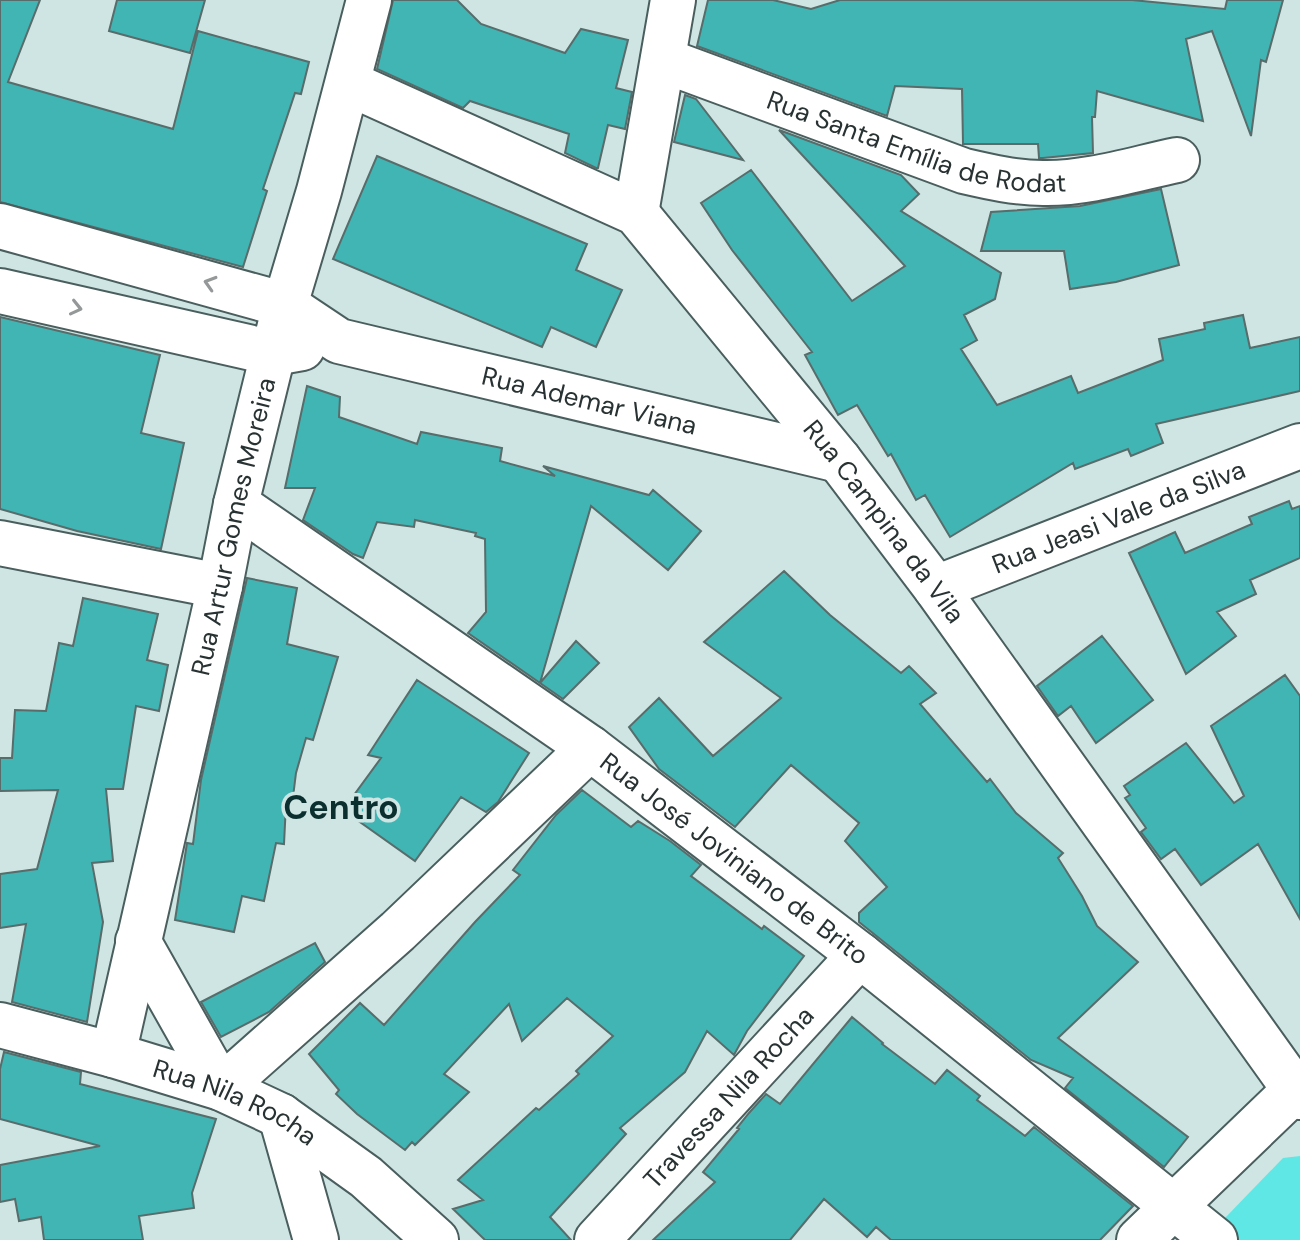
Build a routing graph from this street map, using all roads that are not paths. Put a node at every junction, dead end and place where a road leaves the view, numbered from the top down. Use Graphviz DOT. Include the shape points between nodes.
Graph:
graph roads {
  1 [pos="369,0"];
  2 [pos="673,0"];
  3 [pos="663,60"];
  4 [pos="348,83"];
  5 [pos="1177,160"];
  6 [pos="636,213"];
  7 [pos="0,226"];
  8 [pos="0,291"];
  9 [pos="285,305"];
  10 [pos="339,341"];
  11 [pos="274,353"];
  12 [pos="1300,446"];
  13 [pos="839,460"];
  14 [pos="236,504"];
  15 [pos="0,543"];
  16 [pos="220,586"];
  17 [pos="936,588"];
  18 [pos="590,748"];
  19 [pos="138,941"];
  20 [pos="860,955"];
  21 [pos="0,1025"];
  22 [pos="113,1055"];
  23 [pos="221,1088"];
  24 [pos="1297,1094"];
  25 [pos="281,1116"];
  26 [pos="1174,1205"];
  27 [pos="316,1240"];
  28 [pos="436,1240"];
  29 [pos="597,1240"];
  30 [pos="1139,1240"];
  31 [pos="1215,1240"];
  1 -- 4 [label="street, Rua Artur Gomes Moreira"];
  2 -- 3 [label="street"];
  3 -- 5 [label="street, Rua Santa Emília de Rodat" via="964,171 1008,181 1058,182"];
  3 -- 6 [label="street"];
  4 -- 6 [label="street, Rua Campina da Vila"];
  4 -- 9 [label="street, Rua Artur Gomes Moreira"];
  6 -- 13 [label="street, Rua Campina da Vila"];
  9 -- 7 [label="street, Rua Ademar Viana, one-way"];
  8 -- 11 [label="street, Rua Ademar Viana, one-way"];
  9 -- 10 [label="street, Rua Ademar Viana"];
  9 -- 11 [label="street, Rua Artur Gomes Moreira"];
  10 -- 11 [label="street, Rua Ademar Viana"];
  10 -- 13 [label="street, Rua Ademar Viana"];
  11 -- 14 [label="street, Rua Artur Gomes Moreira"];
  12 -- 17 [label="street, Rua Jeasi Vale da Silva"];
  13 -- 17 [label="street, Rua Campina da Vila"];
  14 -- 16 [label="street, Rua Artur Gomes Moreira"];
  14 -- 18 [label="street, Rua José Joviniano de Brito"];
  15 -- 16 [label="street"];
  16 -- 19 [label="street, Rua Artur Gomes Moreira"];
  17 -- 24 [label="street, Rua Campina da Vila"];
  18 -- 20 [label="street, Rua José Joviniano de Brito"];
  18 -- 23 [label="street" via="398,931"];
  19 -- 22 [label="street, Rua Artur Gomes Moreira"];
  19 -- 23 [label="street"];
  20 -- 26 [label="street, Rua José Joviniano de Brito"];
  20 -- 29 [label="street, Travessa Nila Rocha"];
  21 -- 22 [label="street, Rua Nila Rocha"];
  22 -- 23 [label="street, Rua Nila Rocha"];
  23 -- 25 [label="street, Rua Nila Rocha"];
  24 -- 26 [label="street"];
  25 -- 27 [label="street"];
  25 -- 28 [label="street, Rua Nila Rocha" via="366,1177"];
  26 -- 30 [label="street"];
  26 -- 31 [label="street, Rua José Joviniano de Brito"];
}
